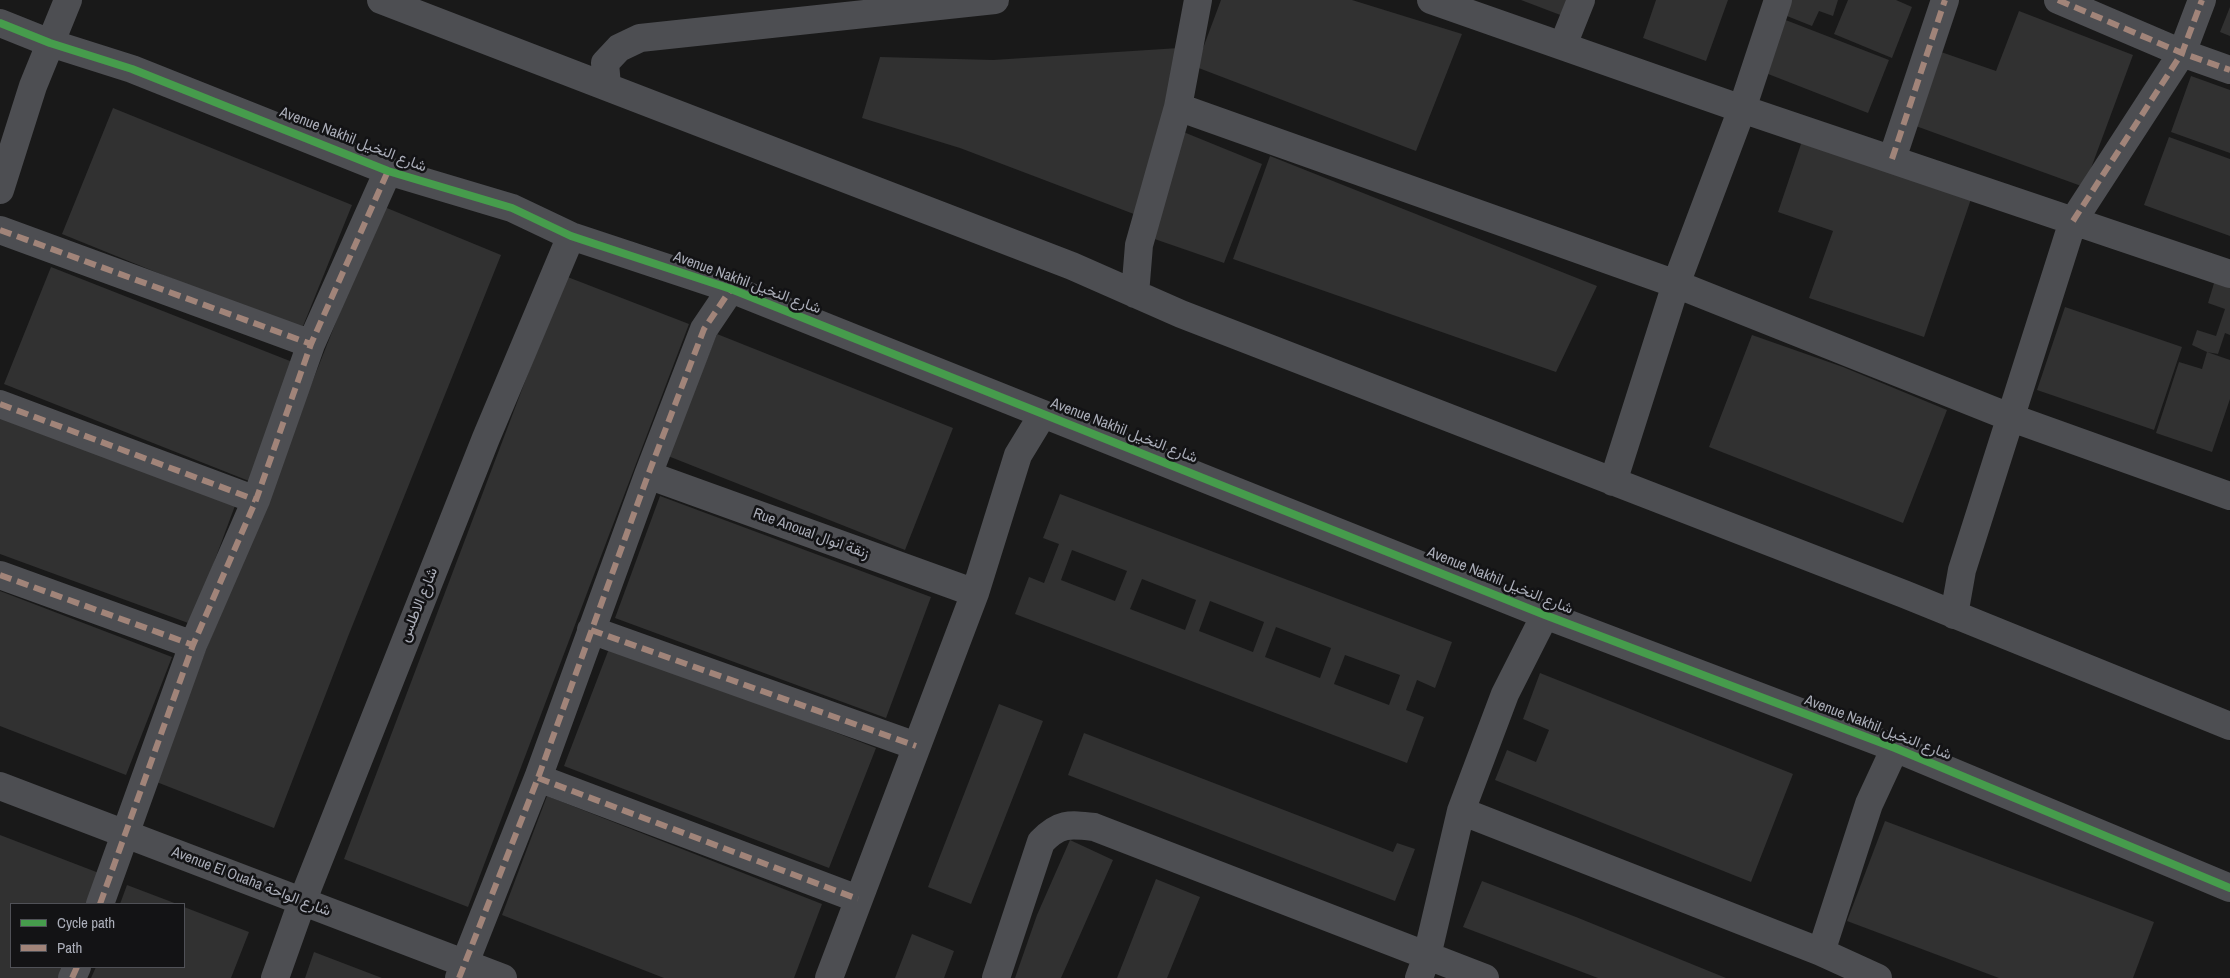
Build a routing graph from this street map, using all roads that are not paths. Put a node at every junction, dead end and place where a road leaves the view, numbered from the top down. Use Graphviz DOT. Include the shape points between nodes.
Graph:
graph roads {
  1 [pos="68,0"];
  2 [pos="381,0"];
  3 [pos="995,0"];
  4 [pos="1198,0"];
  5 [pos="1431,0"];
  6 [pos="1581,0"];
  7 [pos="1778,0"];
  8 [pos="1945,0"];
  9 [pos="2058,0"];
  10 [pos="2202,0"];
  11 [pos="0,23"];
  12 [pos="50,43"];
  13 [pos="1563,45"];
  14 [pos="2182,53"];
  15 [pos="2230,70"];
  16 [pos="607,86"];
  17 [pos="1178,107"];
  18 [pos="1742,109"];
  19 [pos="1892,159"];
  20 [pos="388,171"];
  21 [pos="0,190"];
  22 [pos="2074,221"];
  23 [pos="0,230"];
  24 [pos="571,236"];
  25 [pos="2230,274"];
  26 [pos="1676,284"];
  27 [pos="731,289"];
  28 [pos="1135,294"];
  29 [pos="311,344"];
  30 [pos="0,404"];
  31 [pos="1043,414"];
  32 [pos="2012,418"];
  33 [pos="648,475"];
  34 [pos="1613,482"];
  35 [pos="2230,496"];
  36 [pos="256,500"];
  37 [pos="0,575"];
  38 [pos="975,593"];
  39 [pos="1545,615"];
  40 [pos="1954,615"];
  41 [pos="592,630"];
  42 [pos="193,644"];
  43 [pos="2230,726"];
  44 [pos="916,746"];
  45 [pos="1895,748"];
  46 [pos="538,778"];
  47 [pos="0,786"];
  48 [pos="1461,811"];
  49 [pos="126,834"];
  50 [pos="2230,888"];
  51 [pos="858,899"];
  52 [pos="302,902"];
  53 [pos="100,903"];
  54 [pos="1821,952"];
  55 [pos="1423,967"];
  56 [pos="462,970"];
  57 [pos="275,978"];
  58 [pos="503,978"];
  59 [pos="829,978"];
  60 [pos="996,978"];
  61 [pos="1484,978"];
  62 [pos="1878,978"];
  1 -- 12 [label="street"];
  2 -- 16 [label="street"];
  3 -- 16 [label="street" via="640,38 619,48 605,62"];
  4 -- 17 [label="street"];
  5 -- 13 [label="street"];
  6 -- 13 [label="street"];
  7 -- 18 [label="street"];
  8 -- 19 [label="street"];
  9 -- 14 [label="street"];
  10 -- 14 [label="street"];
  11 -- 12 [label="street, Avenue Nakhil شارع النخيل"];
  12 -- 20 [label="street, Avenue Nakhil شارع النخيل" via="132,69"];
  12 -- 21 [label="street"];
  13 -- 18 [label="street"];
  14 -- 15 [label="street"];
  14 -- 22 [label="street"];
  16 -- 28 [label="street" via="1072,266"];
  17 -- 26 [label="street"];
  17 -- 28 [label="street" via="1139,244"];
  18 -- 19 [label="street"];
  18 -- 26 [label="street"];
  19 -- 22 [label="street"];
  20 -- 24 [label="street, Avenue Nakhil شارع النخيل" via="512,208"];
  20 -- 29 [label="street"];
  22 -- 25 [label="street"];
  22 -- 32 [label="street"];
  23 -- 29 [label="street"];
  24 -- 27 [label="street, Avenue Nakhil شارع النخيل"];
  24 -- 52 [label="street, شارع الاطلس" via="486,438"];
  26 -- 32 [label="street"];
  26 -- 34 [label="street"];
  27 -- 31 [label="street, Avenue Nakhil شارع النخيل"];
  27 -- 33 [label="street" via="704,329"];
  28 -- 34 [label="street"];
  29 -- 36 [label="street"];
  30 -- 36 [label="street"];
  31 -- 38 [label="street" via="1018,455"];
  31 -- 39 [label="street, Avenue Nakhil شارع النخيل"];
  32 -- 35 [label="street"];
  32 -- 40 [label="street" via="1962,570"];
  33 -- 38 [label="street, Rue Anoual زنقة انوال"];
  33 -- 41 [label="street"];
  34 -- 40 [label="street"];
  36 -- 42 [label="street"];
  37 -- 42 [label="street"];
  38 -- 44 [label="street"];
  39 -- 45 [label="street, Avenue Nakhil شارع النخيل"];
  39 -- 48 [label="street" via="1505,694"];
  40 -- 43 [label="street"];
  41 -- 44 [label="street"];
  41 -- 46 [label="street"];
  42 -- 49 [label="street"];
  44 -- 51 [label="street"];
  45 -- 50 [label="street, Avenue Nakhil شارع النخيل"];
  45 -- 54 [label="street" via="1868,804"];
  46 -- 51 [label="street"];
  46 -- 56 [label="street"];
  47 -- 49 [label="street, Avenue El Ouaha شارع الواحة"];
  48 -- 54 [label="street"];
  48 -- 55 [label="street"];
  49 -- 52 [label="street, Avenue El Ouaha شارع الواحة"];
  49 -- 53 [label="street"];
  51 -- 59 [label="street"];
  52 -- 56 [label="street, Avenue El Ouaha شارع الواحة"];
  52 -- 57 [label="street, شارع الاطلس"];
  54 -- 62 [label="street"];
  55 -- 60 [label="street" via="1094,827 1072,824 1054,828 1041,842"];
  55 -- 61 [label="street"];
  56 -- 58 [label="street, Avenue El Ouaha شارع الواحة"];
}
